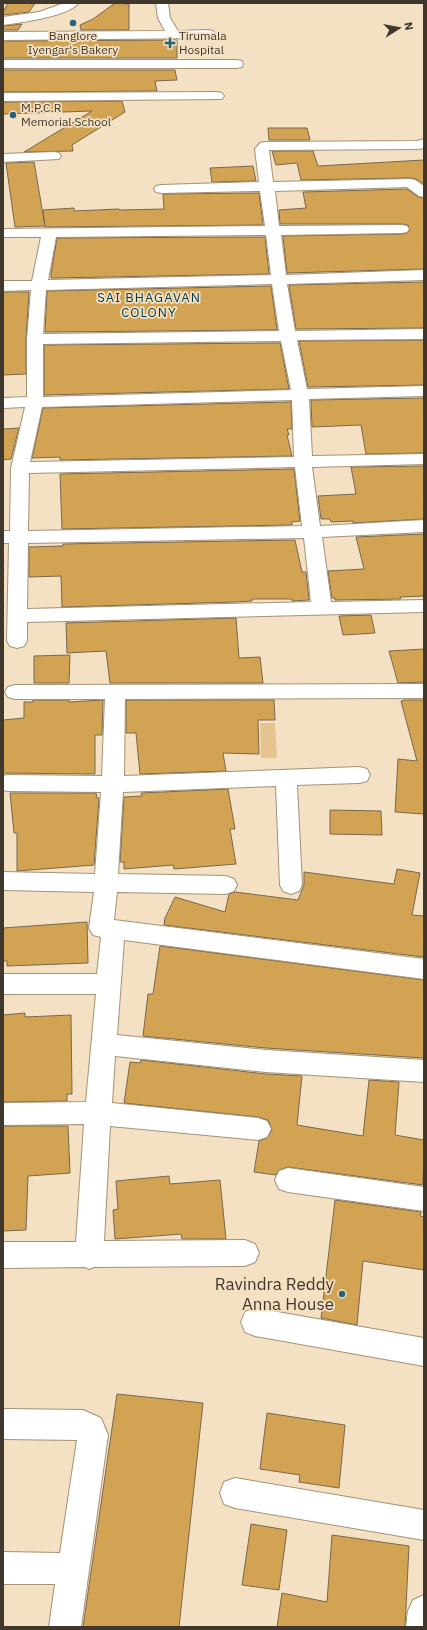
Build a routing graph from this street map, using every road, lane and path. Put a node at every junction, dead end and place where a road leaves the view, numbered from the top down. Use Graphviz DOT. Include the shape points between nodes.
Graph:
graph roads {
  1 [pos="73,3"];
  2 [pos="162,3"];
  3 [pos="3,21"];
  4 [pos="209,34"];
  5 [pos="174,35"];
  6 [pos="3,36"];
  7 [pos="3,64"];
  8 [pos="237,64"];
  9 [pos="217,96"];
  10 [pos="3,97"];
  11 [pos="424,143"];
  12 [pos="54,156"];
  13 [pos="3,158"];
  14 [pos="267,186"];
  15 [pos="161,189"];
  16 [pos="424,192"];
  17 [pos="402,229"];
  18 [pos="272,230"];
  19 [pos="3,233"];
  20 [pos="49,233"];
  21 [pos="424,275"];
  22 [pos="279,280"];
  23 [pos="39,284"];
  24 [pos="3,286"];
  25 [pos="424,334"];
  26 [pos="288,336"];
  27 [pos="35,339"];
  28 [pos="424,391"];
  29 [pos="300,394"];
  30 [pos="35,401"];
  31 [pos="3,402"];
  32 [pos="424,459"];
  33 [pos="303,462"];
  34 [pos="20,468"];
  35 [pos="424,526"];
  36 [pos="312,532"];
  37 [pos="11,537"];
  38 [pos="424,606"];
  39 [pos="322,609"];
  40 [pos="18,616"];
  41 [pos="17,641"];
  42 [pos="424,690"];
  43 [pos="15,692"];
  44 [pos="115,692"];
  45 [pos="359,775"];
  46 [pos="286,778"];
  47 [pos="7,783"];
  48 [pos="113,784"];
  49 [pos="3,881"];
  50 [pos="107,883"];
  51 [pos="226,885"];
  52 [pos="291,885"];
  53 [pos="113,930"];
  54 [pos="424,969"];
  55 [pos="3,984"];
  56 [pos="109,984"];
  57 [pos="104,1044"];
  58 [pos="424,1071"];
  59 [pos="98,1113"];
  60 [pos="3,1114"];
  61 [pos="258,1129"];
  62 [pos="288,1180"];
  63 [pos="424,1199"];
  64 [pos="245,1253"];
  65 [pos="3,1255"];
  66 [pos="89,1256"];
  67 [pos="255,1322"];
  68 [pos="424,1352"];
  69 [pos="3,1424"];
  70 [pos="235,1493"];
  71 [pos="424,1525"];
  72 [pos="3,1568"];
  73 [pos="73,1569"];
  74 [pos="424,1611"];
  75 [pos="65,1627"];
  76 [pos="422,1627"];
  1 -- 3 [label="street" via="60,10 32,18"];
  2 -- 5 [label="street" via="164,18"];
  4 -- 5 [label="street"];
  5 -- 6 [label="street"];
  7 -- 8 [label="street"];
  9 -- 10 [label="street"];
  11 -- 14 [label="street" via="265,146 262,149"];
  12 -- 13 [label="street"];
  14 -- 15 [label="street"];
  14 -- 16 [label="street" via="410,184"];
  14 -- 18 [label="street"];
  17 -- 18 [label="street"];
  18 -- 20 [label="street"];
  18 -- 22 [label="street"];
  19 -- 20 [label="street"];
  20 -- 23 [label="street"];
  21 -- 22 [label="street"];
  22 -- 23 [label="street"];
  22 -- 26 [label="street"];
  23 -- 24 [label="street"];
  23 -- 27 [label="street"];
  25 -- 26 [label="street"];
  26 -- 27 [label="street"];
  26 -- 29 [label="street"];
  27 -- 30 [label="street"];
  28 -- 29 [label="street"];
  29 -- 30 [label="street"];
  29 -- 33 [label="street"];
  30 -- 31 [label="street"];
  30 -- 34 [label="street"];
  32 -- 33 [label="street"];
  33 -- 34 [label="street"];
  33 -- 36 [label="street"];
  34 -- 37 [label="street"];
  35 -- 36 [label="street"];
  36 -- 37 [label="street"];
  36 -- 39 [label="street"];
  37 -- 40 [label="street"];
  38 -- 39 [label="street"];
  39 -- 40 [label="street"];
  40 -- 41 [label="street"];
  42 -- 44 [label="street"];
  43 -- 44 [label="street"];
  44 -- 48 [label="street"];
  45 -- 46 [label="street"];
  46 -- 48 [label="street"];
  46 -- 52 [label="street"];
  47 -- 48 [label="street"];
  48 -- 50 [label="street"];
  49 -- 50 [label="street"];
  50 -- 51 [label="street"];
  50 -- 53 [label="street" via="101,928"];
  53 -- 54 [label="street"];
  53 -- 56 [label="street"];
  55 -- 56 [label="street"];
  56 -- 57 [label="street"];
  57 -- 58 [label="street" via="266,1061"];
  57 -- 59 [label="street"];
  59 -- 60 [label="street"];
  59 -- 61 [label="street"];
  59 -- 66 [label="street"];
  62 -- 63 [label="street"];
  64 -- 66 [label="street"];
  65 -- 66 [label="street"];
  67 -- 68 [label="street"];
  69 -- 73 [label="street" via="83,1425 91,1428 93,1435"];
  70 -- 71 [label="street"];
  72 -- 73 [label="street"];
  73 -- 75 [label="street"];
  74 -- 76 [label="street"];
}
